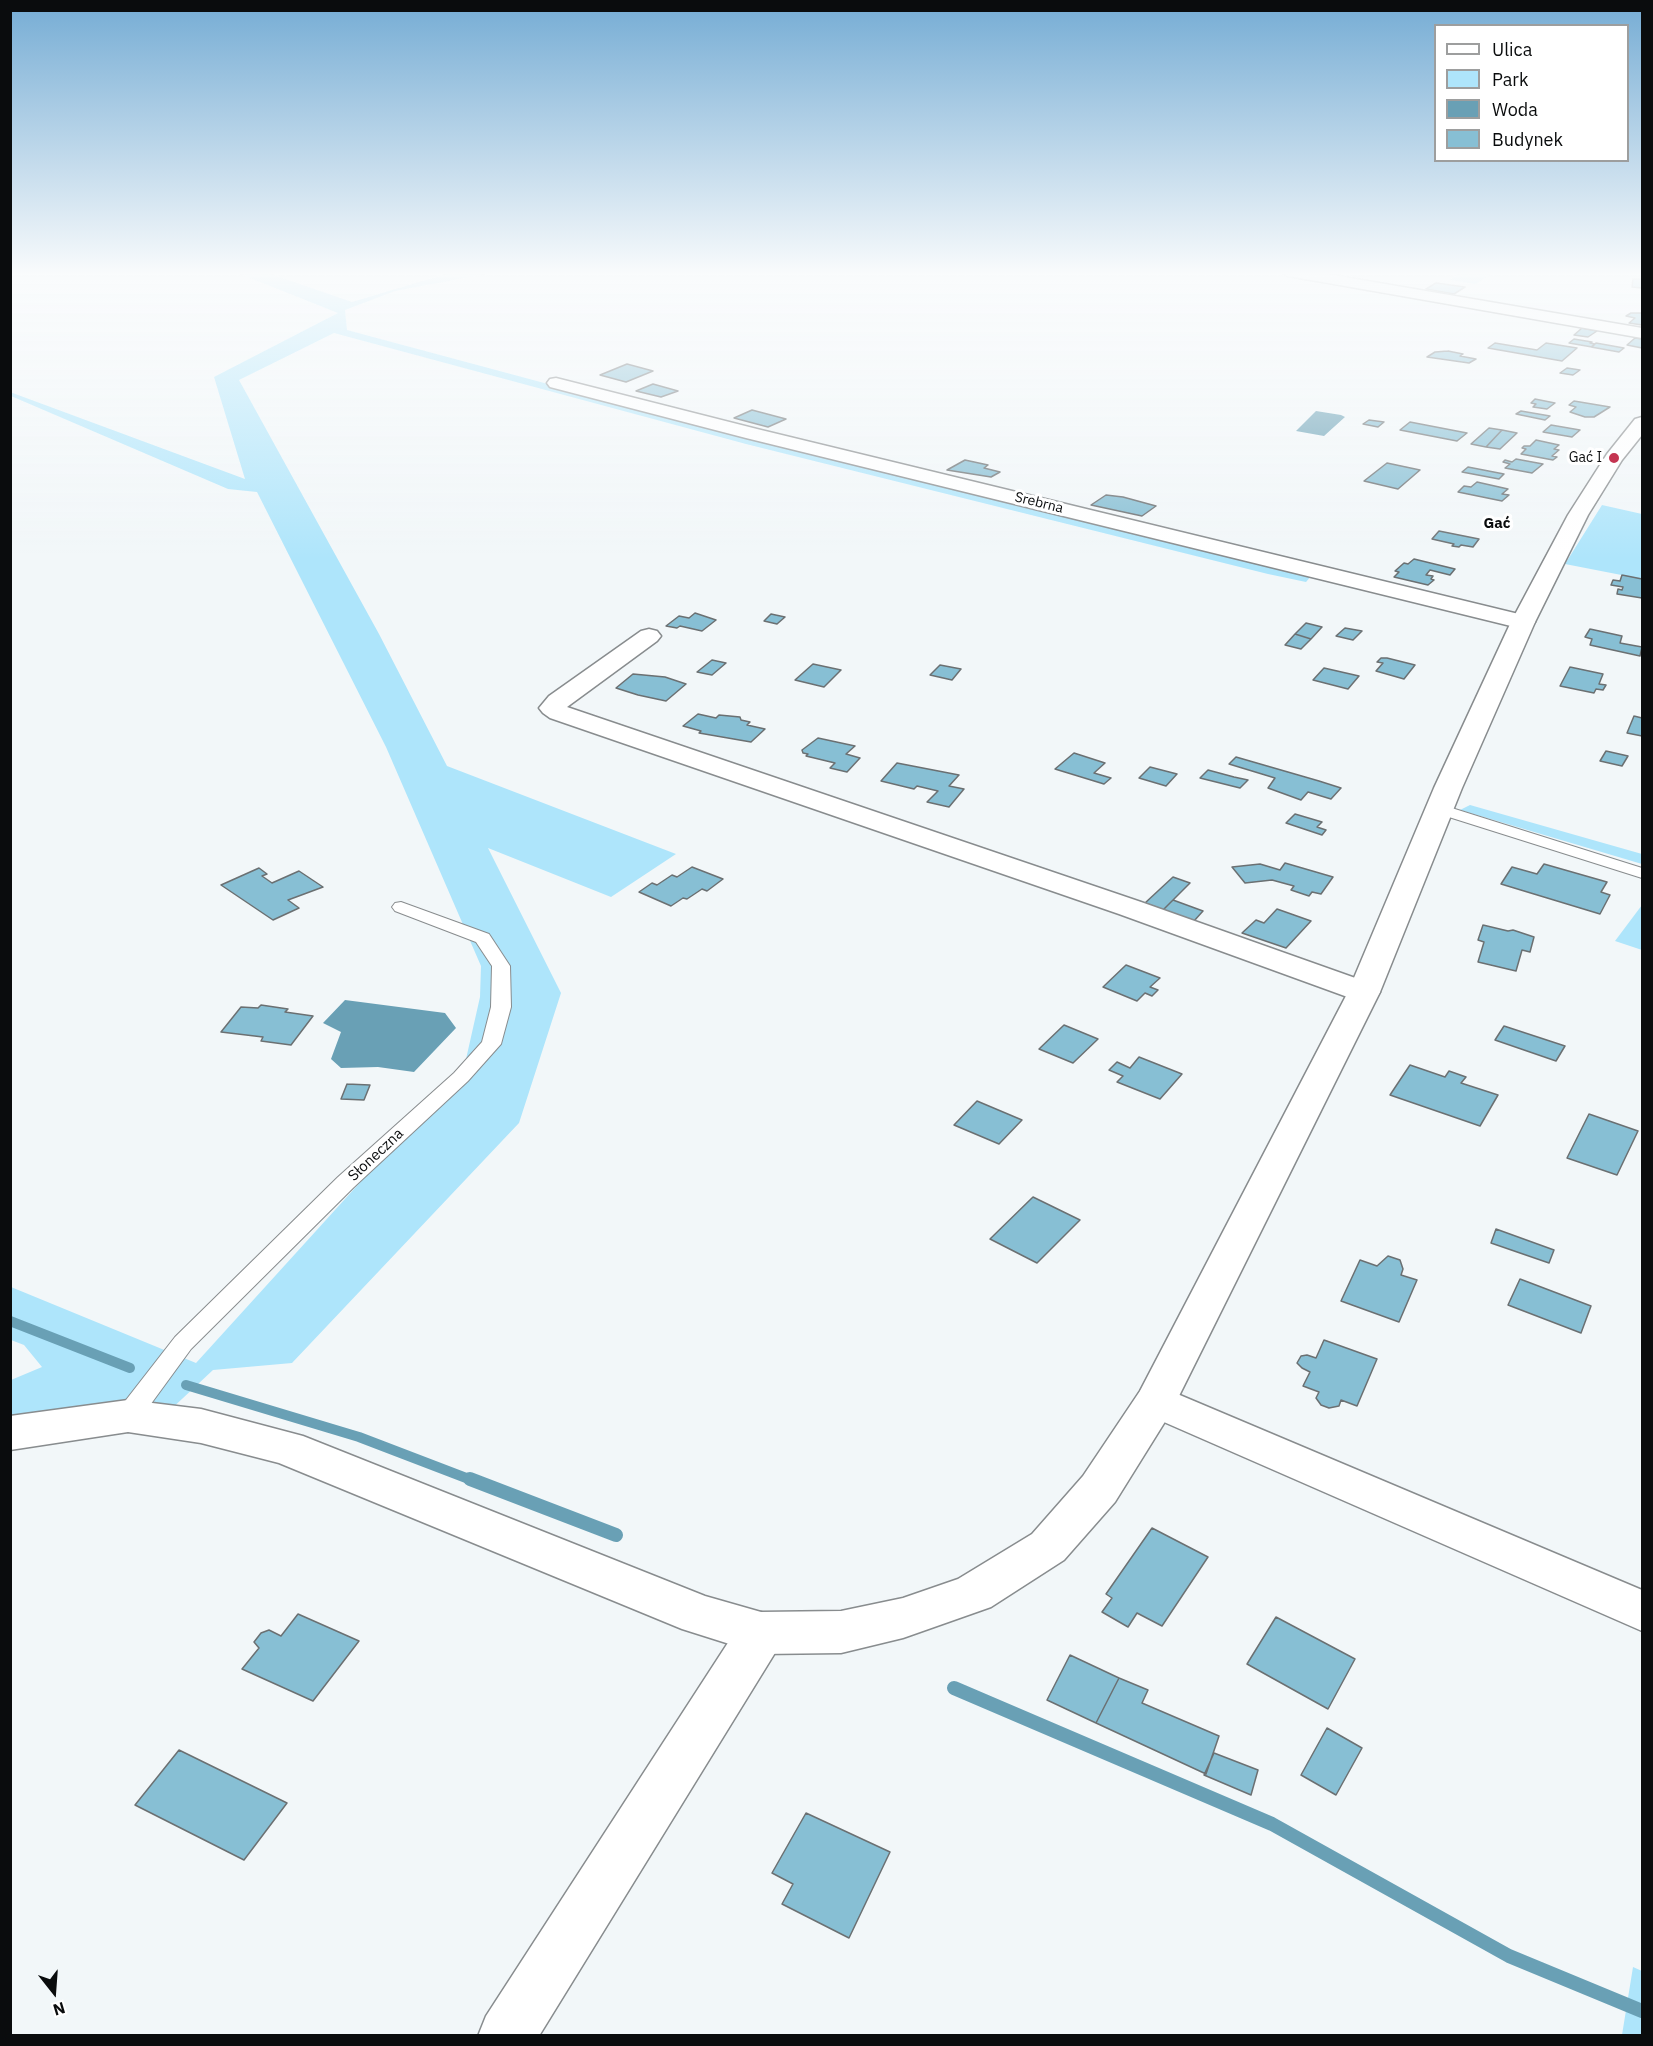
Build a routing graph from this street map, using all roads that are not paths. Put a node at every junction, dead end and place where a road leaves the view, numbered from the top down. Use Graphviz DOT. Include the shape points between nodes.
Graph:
graph roads {
  1 [pos="556,383"];
  2 [pos="1642,423"];
  3 [pos="1523,622"];
  4 [pos="649,636"];
  5 [pos="1440,809"];
  6 [pos="1642,873"];
  7 [pos="401,906"];
  8 [pos="1364,992"];
  9 [pos="1156,1401"];
  10 [pos="128,1416"];
  11 [pos="10,1433"];
  12 [pos="1642,1611"];
  13 [pos="761,1633"];
  14 [pos="506,2036"];
  1 -- 3 [label="street, Srebrna"];
  2 -- 3 [label="street" via="1578,515"];
  3 -- 5 [label="street"];
  4 -- 8 [label="street" via="552,708"];
  5 -- 6 [label="lane"];
  5 -- 8 [label="street"];
  7 -- 10 [label="lane, Słoneczna" via="483,938 501,966 501,1007 491,1044 183,1343"];
  8 -- 9 [label="street"];
  9 -- 12 [label="street"];
  9 -- 13 [label="street" via="1099,1489 1048,1547 975,1593 903,1618 841,1632"];
  10 -- 11 [label="street"];
  10 -- 13 [label="street" via="201,1426 288,1448 699,1615"];
  13 -- 14 [label="street"];
}
